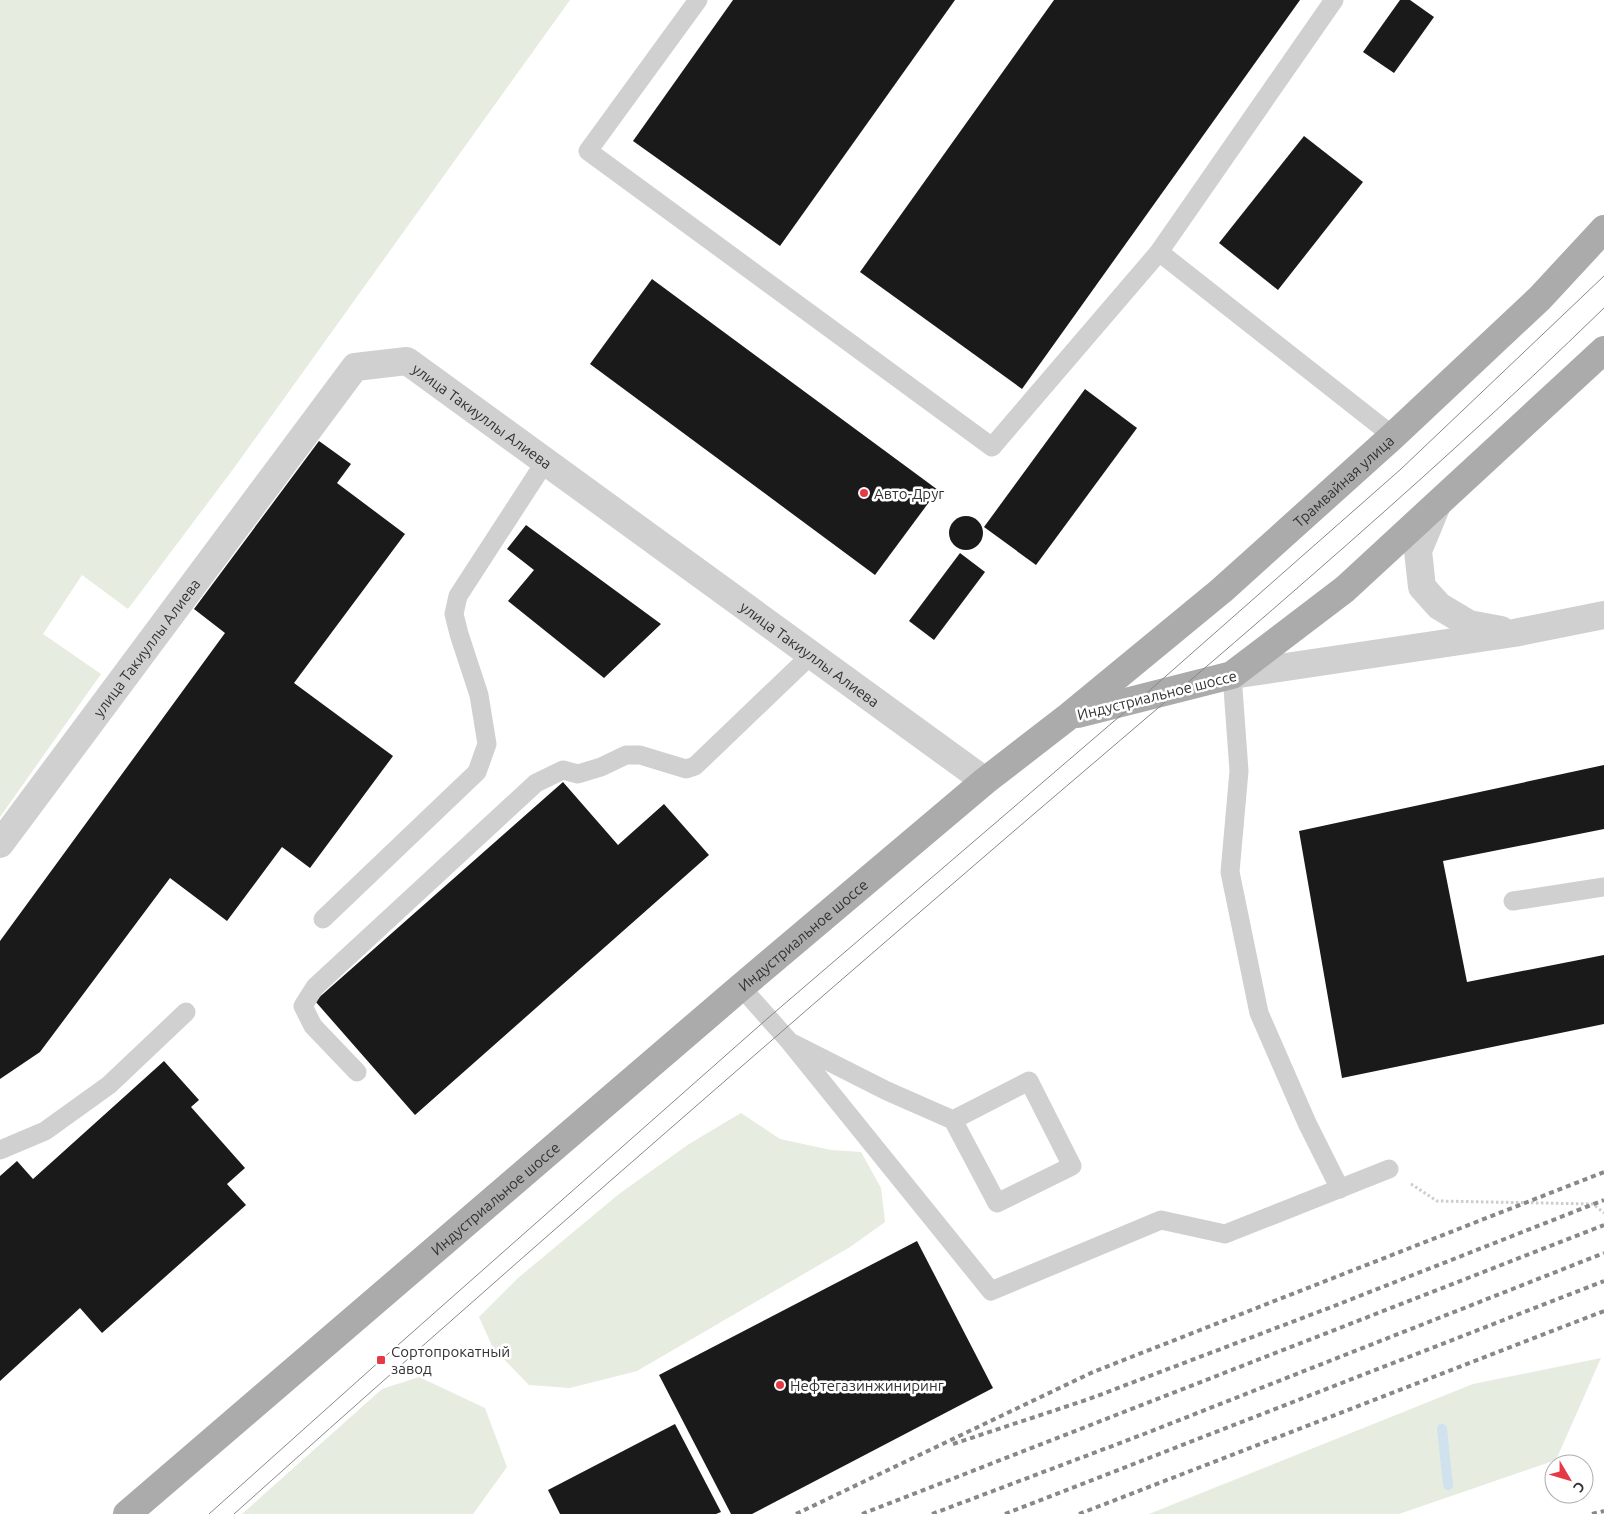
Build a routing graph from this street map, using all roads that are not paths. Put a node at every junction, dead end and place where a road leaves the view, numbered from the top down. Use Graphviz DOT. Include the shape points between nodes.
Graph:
graph roads {
  1 [pos="698,0"];
  2 [pos="1334,0"];
  3 [pos="1604,229"];
  4 [pos="1159,252"];
  5 [pos="1604,350"];
  6 [pos="1393,436"];
  7 [pos="545,462"];
  8 [pos="1437,505"];
  9 [pos="1604,614"];
  10 [pos="1514,633"];
  11 [pos="811,655"];
  12 [pos="1232,675"];
  13 [pos="1069,716"];
  14 [pos="985,781"];
  15 [pos="0,844"];
  16 [pos="1604,887"];
  17 [pos="1513,902"];
  18 [pos="323,919"];
  19 [pos="741,987"];
  20 [pos="186,1012"];
  21 [pos="788,1041"];
  22 [pos="358,1072"];
  23 [pos="953,1120"];
  24 [pos="0,1150"];
  25 [pos="1389,1170"];
  26 [pos="1340,1188"];
  27 [pos="127,1514"];
  1 -- 4 [label="lane" via="588,151 992,447"];
  2 -- 4 [label="lane"];
  3 -- 6 [label="main road, Трамвайная улица" via="1540,298"];
  4 -- 6 [label="lane"];
  5 -- 8 [label="main road"];
  6 -- 13 [label="main road, Трамвайная улица" via="1222,590"];
  7 -- 11 [label="street, улица Такиуллы Алиева"];
  7 -- 15 [label="street, улица Такиуллы Алиева" via="407,361 355,367"];
  7 -- 18 [label="lane" via="458,596 454,614 479,695 487,744 477,772"];
  8 -- 10 [label="street" via="1418,551 1422,586 1439,606 1469,624"];
  8 -- 12 [label="main road" via="1345,589"];
  9 -- 10 [label="street, Индустриальное шоссе"];
  10 -- 12 [label="street, Индустриальное шоссе"];
  11 -- 14 [label="street, улица Такиуллы Алиева"];
  11 -- 22 [label="lane" via="695,766 686,769 640,754 626,755 578,774 563,770 536,783 316,987 304,1006 313,1026"];
  12 -- 13 [label="main road, Индустриальное шоссе"];
  12 -- 26 [label="lane" via="1239,771 1230,872 1259,1013 1307,1123"];
  13 -- 14 [label="main road, Индустриальное шоссе"];
  14 -- 19 [label="main road, Индустриальное шоссе"];
  16 -- 17 [label="lane"];
  19 -- 21 [label="lane"];
  19 -- 27 [label="main road, Индустриальное шоссе"];
  20 -- 24 [label="lane" via="109,1085 45,1131"];
  21 -- 23 [label="lane"];
  21 -- 26 [label="lane" via="991,1291 1161,1220 1225,1234"];
  23 -- 23 [label="lane" via="997,1203 1072,1166 1029,1081"];
  25 -- 26 [label="lane"];
}
